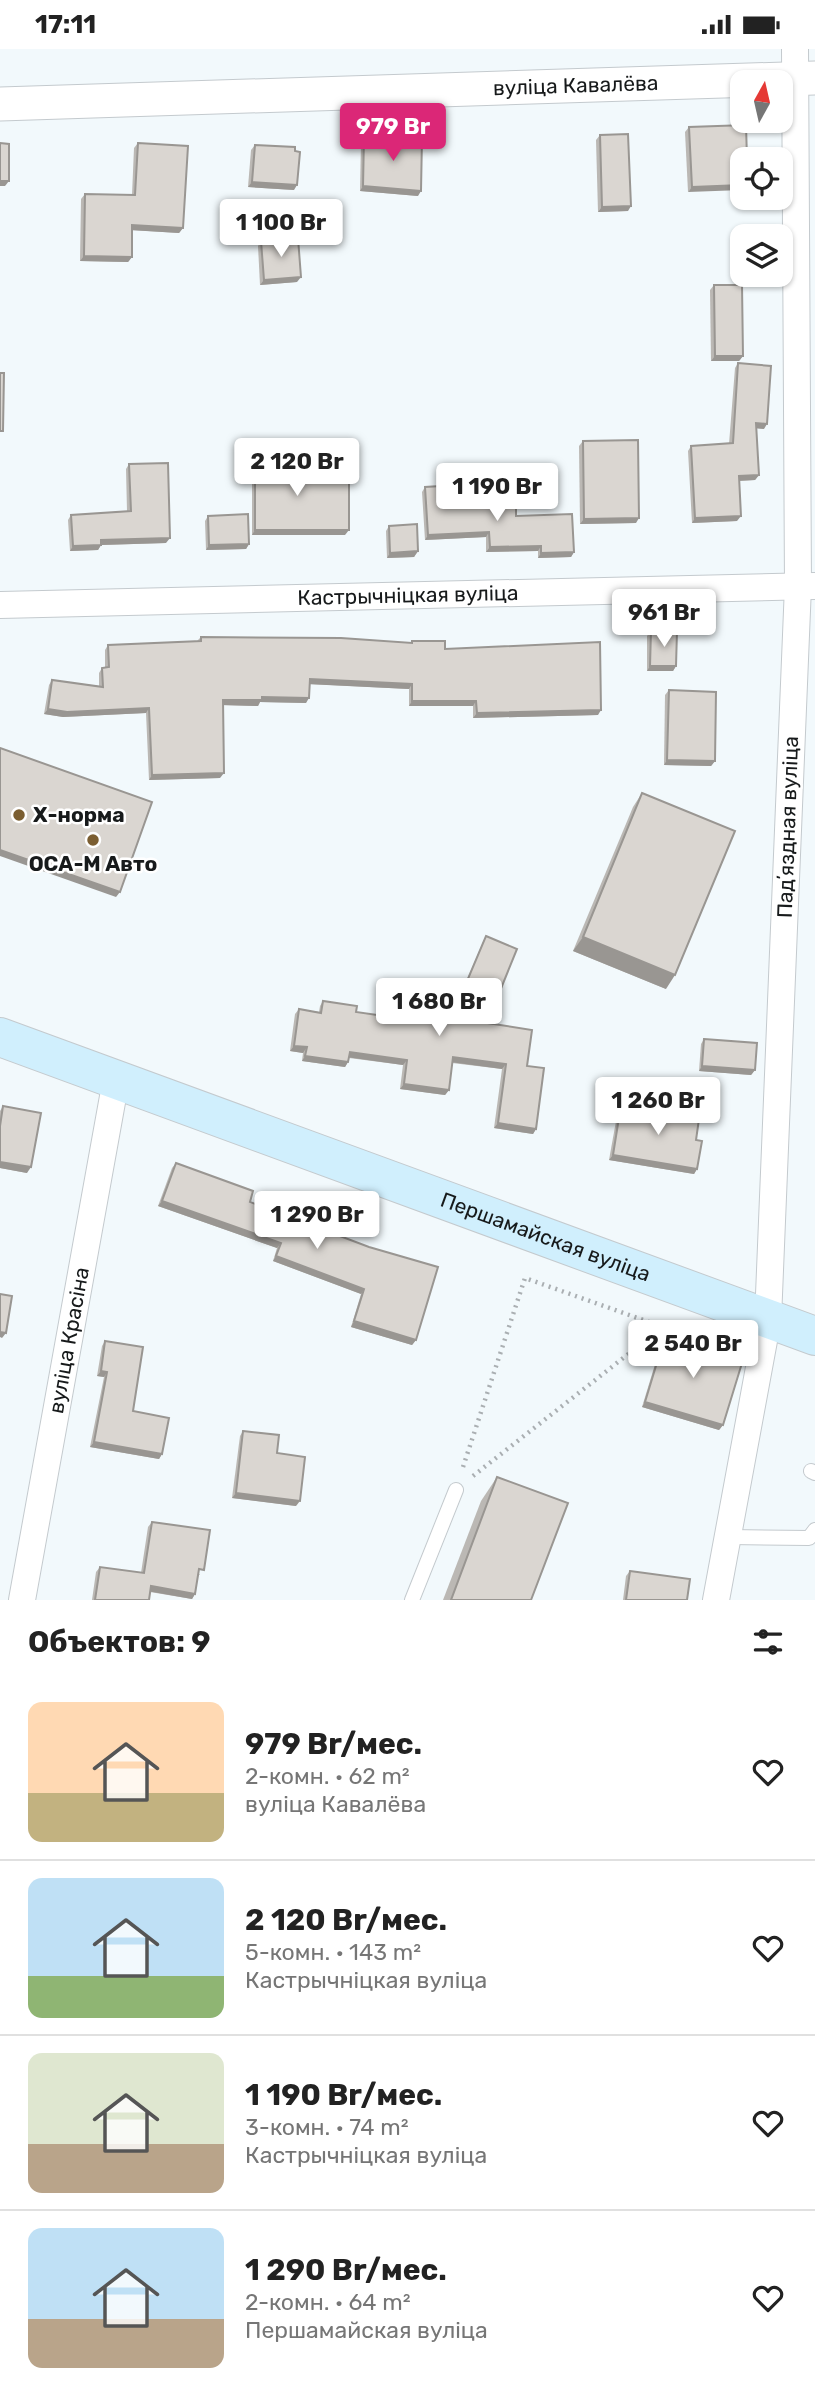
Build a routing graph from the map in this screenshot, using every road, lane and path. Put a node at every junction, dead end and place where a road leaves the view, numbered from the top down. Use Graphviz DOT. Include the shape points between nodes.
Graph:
graph roads {
  1 [pos="801,68"];
  2 [pos="0,104"];
  3 [pos="807,586"];
  4 [pos="0,605"];
  5 [pos="0,1037"];
  6 [pos="116,1080"];
  7 [pos="768,1319"];
  8 [pos="815,1336"];
  9 [pos="456,1490"];
  10 [pos="815,1529"];
  11 [pos="730,1537"];
  12 [pos="22,1600"];
  13 [pos="412,1600"];
  14 [pos="716,1600"];
  1 -- 2 [label="street, вуліца Кавалёва"];
  1 -- 3 [label="street, Падʼяздная вуліца"];
  3 -- 4 [label="street, Кастрычніцкая вуліца"];
  3 -- 7 [label="street, Падʼяздная вуліца"];
  5 -- 6 [label="main road, Першамайская вуліца"];
  6 -- 7 [label="main road, Першамайская вуліца"];
  6 -- 12 [label="street, вуліца Красіна"];
  7 -- 8 [label="main road, Першамайская вуліца"];
  7 -- 11 [label="street, Падʼяздная вуліца"];
  9 -- 9 [label="path" via="467,1481 663,1327 525,1278"];
  9 -- 13 [label="lane"];
  10 -- 11 [label="lane" via="809,1538"];
  11 -- 14 [label="street, Падʼяздная вуліца"];
}
